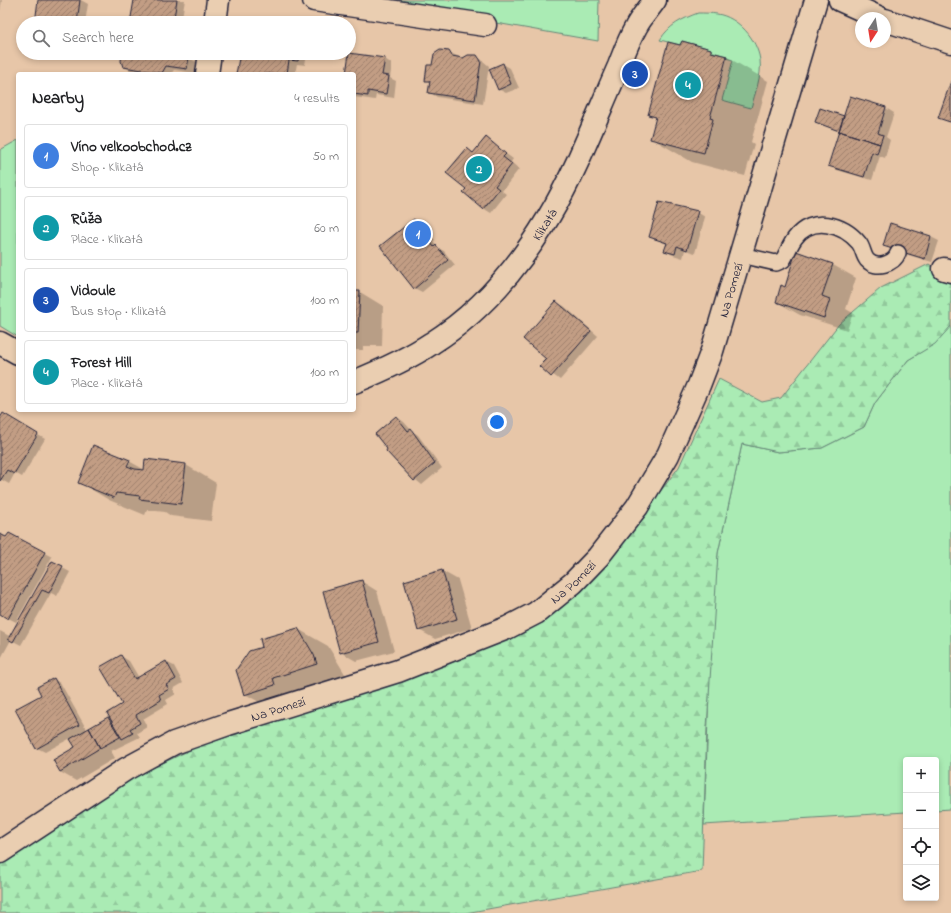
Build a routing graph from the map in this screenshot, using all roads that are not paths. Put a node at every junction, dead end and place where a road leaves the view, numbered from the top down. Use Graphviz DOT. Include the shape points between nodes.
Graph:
graph roads {
  1 [pos="218,0"];
  2 [pos="314,0"];
  3 [pos="655,0"];
  4 [pos="816,0"];
  5 [pos="840,0"];
  6 [pos="867,12"];
  7 [pos="216,16"];
  8 [pos="891,22"];
  9 [pos="485,25"];
  10 [pos="951,42"];
  11 [pos="209,60"];
  12 [pos="207,72"];
  13 [pos="898,253"];
  14 [pos="740,255"];
  15 [pos="356,381"];
  16 [pos="0,852"];
  1 -- 7 [label="street"];
  2 -- 9 [label="street"];
  3 -- 15 [label="street, Klikatá" via="636,26 566,188 544,225 497,287 454,328 411,356"];
  4 -- 14 [label="street, Na Pomezí"];
  5 -- 6 [label="street"];
  8 -- 10 [label="street"];
  11 -- 12 [label="street"];
  13 -- 14 [label="lane" via="896,259 887,264 876,265 868,261 859,244 847,233 823,223 813,225 795,237 783,260 776,263"];
  14 -- 16 [label="street, Na Pomezí" via="712,351 668,455 637,507 598,557 573,583 536,613 507,628 398,671 174,743 126,769"];
}
